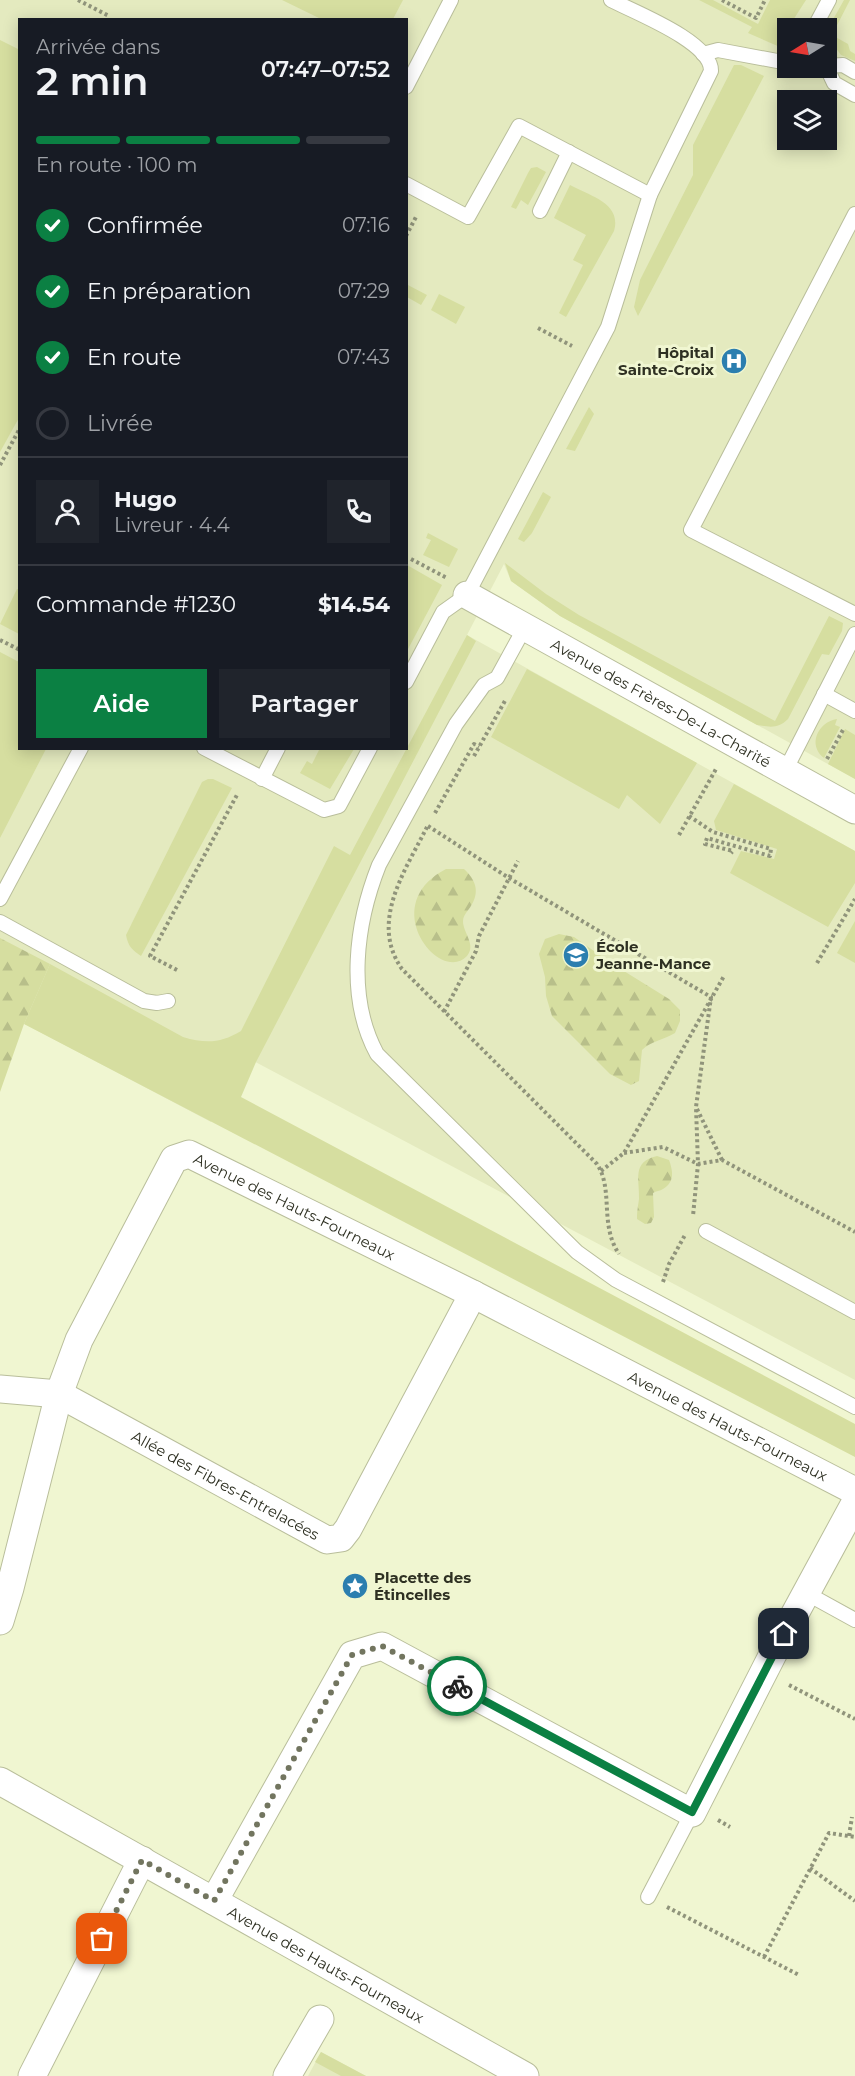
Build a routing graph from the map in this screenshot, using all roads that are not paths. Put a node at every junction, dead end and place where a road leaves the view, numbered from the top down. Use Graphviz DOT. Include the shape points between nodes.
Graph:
graph roads {
  1 [pos="451,0"];
  2 [pos="611,0"];
  3 [pos="829,0"];
  4 [pos="819,18"];
  5 [pos="703,54"];
  6 [pos="777,61"];
  7 [pos="837,65"];
  8 [pos="855,72"];
  9 [pos="832,78"];
  10 [pos="408,83"];
  11 [pos="855,95"];
  12 [pos="569,152"];
  13 [pos="408,185"];
  14 [pos="650,195"];
  15 [pos="540,211"];
  16 [pos="855,214"];
  17 [pos="457,587"];
  18 [pos="855,614"];
  19 [pos="525,627"];
  20 [pos="855,634"];
  21 [pos="408,678"];
  22 [pos="824,694"];
  23 [pos="855,711"];
  24 [pos="80,750"];
  25 [pos="208,750"];
  26 [pos="277,750"];
  27 [pos="369,750"];
  28 [pos="784,771"];
  29 [pos="262,778"];
  30 [pos="855,810"];
  31 [pos="0,899"];
  32 [pos="0,922"];
  33 [pos="168,1000"];
  34 [pos="706,1231"];
  35 [pos="473,1294"];
  36 [pos="855,1312"];
  37 [pos="0,1389"];
  38 [pos="58,1394"];
  39 [pos="855,1407"];
  40 [pos="855,1491"];
  41 [pos="855,1503"];
  42 [pos="806,1593"];
  43 [pos="855,1620"];
  44 [pos="0,1621"];
  45 [pos="0,1781"];
  46 [pos="692,1812"];
  47 [pos="142,1860"];
  48 [pos="648,1897"];
  49 [pos="214,1901"];
  50 [pos="320,2019"];
  51 [pos="32,2076"];
  52 [pos="287,2076"];
  53 [pos="525,2076"];
  1 -- 10 [label="lane"];
  2 -- 5 [label="lane" via="682,36"];
  3 -- 4 [label="lane"];
  5 -- 6 [label="lane" via="718,50"];
  5 -- 14 [label="lane" via="711,71"];
  7 -- 8 [label="lane"];
  9 -- 11 [label="lane"];
  12 -- 13 [label="lane" via="519,126 468,217"];
  12 -- 14 [label="lane"];
  12 -- 15 [label="lane"];
  14 -- 17 [label="lane" via="608,327"];
  16 -- 18 [label="lane" via="691,530"];
  17 -- 19 [label="street, Avenue des Frères-De-La-Charité"];
  17 -- 21 [label="lane"];
  19 -- 28 [label="street, Avenue des Frères-De-La-Charité"];
  19 -- 39 [label="lane" via="496,678 484,685 456,724 371,885 358,955 363,1020 370,1041 377,1054 594,1266"];
  20 -- 22 [label="lane"];
  22 -- 23 [label="lane"];
  22 -- 28 [label="lane"];
  24 -- 31 [label="lane"];
  25 -- 29 [label="lane"];
  26 -- 29 [label="lane"];
  27 -- 29 [label="lane" via="339,806 324,810"];
  28 -- 30 [label="street, Avenue des Frères-De-La-Charité"];
  32 -- 33 [label="lane" via="144,1001"];
  34 -- 36 [label="lane"];
  35 -- 38 [label="street, Avenue des Hauts-Fourneaux" via="189,1154 174,1159 169,1168 79,1340"];
  35 -- 38 [label="street, Allée des Fibres-Entrelacées" via="341,1538 327,1540"];
  35 -- 40 [label="street, Avenue des Hauts-Fourneaux"];
  37 -- 38 [label="street"];
  38 -- 44 [label="street, Avenue des Hauts-Fourneaux"];
  41 -- 42 [label="street"];
  42 -- 43 [label="lane"];
  42 -- 46 [label="street"];
  45 -- 47 [label="street, Avenue des Hauts-Fourneaux"];
  46 -- 48 [label="lane"];
  46 -- 49 [label="street" via="382,1646 352,1655"];
  47 -- 49 [label="street, Avenue des Hauts-Fourneaux"];
  47 -- 51 [label="street"];
  49 -- 53 [label="street, Avenue des Hauts-Fourneaux"];
  50 -- 52 [label="street"];
}
